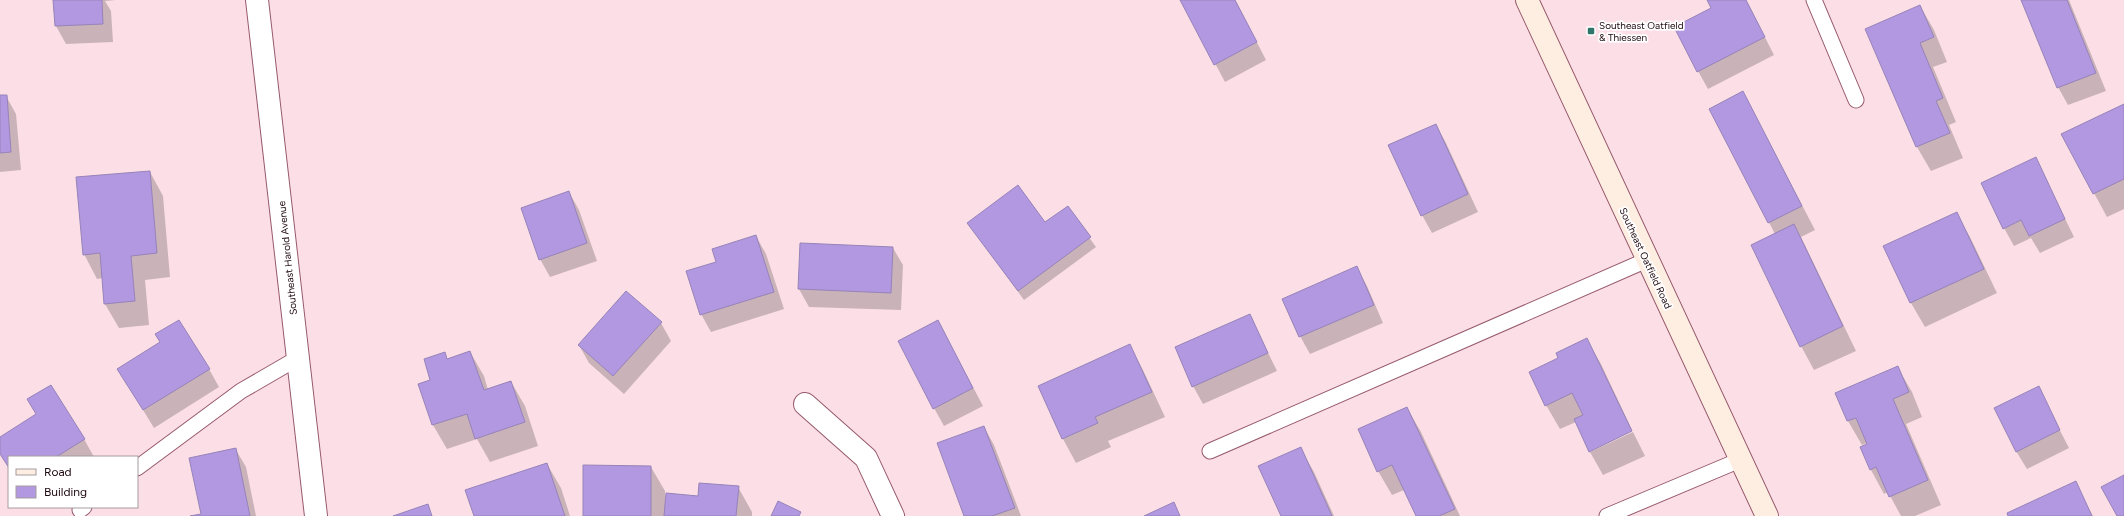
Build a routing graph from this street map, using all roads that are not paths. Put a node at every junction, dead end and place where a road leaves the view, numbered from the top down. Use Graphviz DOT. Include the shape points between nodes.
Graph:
graph roads {
  1 [pos="257,0"];
  2 [pos="1527,0"];
  3 [pos="1814,0"];
  4 [pos="1856,100"];
  5 [pos="1647,260"];
  6 [pos="298,358"];
  7 [pos="806,404"];
  8 [pos="1210,451"];
  9 [pos="1740,460"];
  10 [pos="138,467"];
  11 [pos="316,516"];
  12 [pos="893,516"];
  13 [pos="1607,516"];
  14 [pos="1767,516"];
  1 -- 6 [label="street, Southeast Harold Avenue"];
  2 -- 5 [label="main road, Southeast Oatfield Road"];
  3 -- 4 [label="lane"];
  5 -- 8 [label="lane"];
  5 -- 9 [label="main road, Southeast Oatfield Road"];
  6 -- 10 [label="lane" via="241,391"];
  6 -- 11 [label="street, Southeast Harold Avenue"];
  7 -- 12 [label="street" via="866,458"];
  9 -- 13 [label="lane"];
  9 -- 14 [label="main road, Southeast Oatfield Road"];
}
